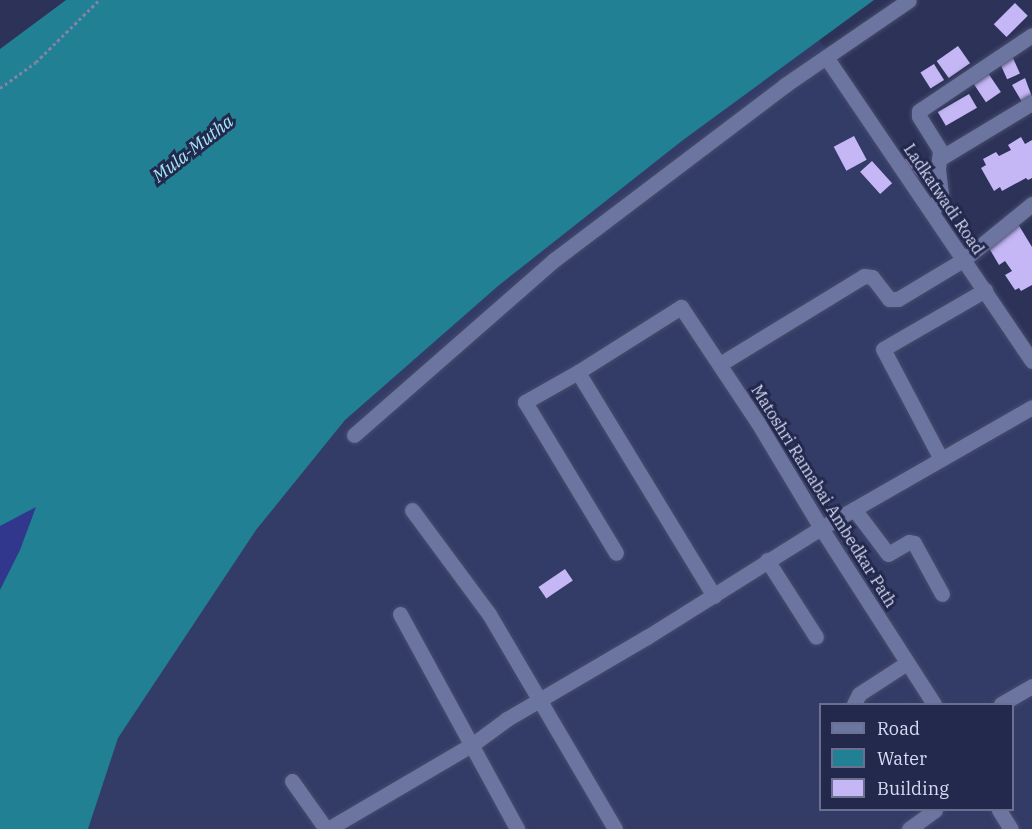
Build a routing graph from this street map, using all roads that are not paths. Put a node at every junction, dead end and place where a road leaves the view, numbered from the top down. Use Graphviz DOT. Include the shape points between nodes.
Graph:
graph roads {
  1 [pos="909,0"];
  2 [pos="1032,34"];
  3 [pos="826,57"];
  4 [pos="1032,103"];
  5 [pos="939,159"];
  6 [pos="1031,206"];
  7 [pos="932,213"];
  8 [pos="963,260"];
  9 [pos="985,290"];
  10 [pos="1032,361"];
  11 [pos="720,364"];
  12 [pos="578,372"];
  13 [pos="1032,407"];
  14 [pos="354,435"];
  15 [pos="941,459"];
  16 [pos="854,509"];
  17 [pos="412,510"];
  18 [pos="821,528"];
  19 [pos="616,553"];
  20 [pos="767,560"];
  21 [pos="942,594"];
  22 [pos="714,596"];
  23 [pos="400,614"];
  24 [pos="816,637"];
  25 [pos="907,663"];
  26 [pos="1032,686"];
  27 [pos="540,702"];
  28 [pos="855,703"];
  29 [pos="933,703"];
  30 [pos="1004,703"];
  31 [pos="472,744"];
  32 [pos="292,781"];
  33 [pos="934,811"];
  34 [pos="1000,811"];
  35 [pos="327,829"];
  36 [pos="517,829"];
  37 [pos="615,829"];
  38 [pos="909,829"];
  39 [pos="1011,829"];
  1 -- 3 [label="street"];
  2 -- 5 [label="street" via="920,111 919,116 940,150"];
  3 -- 7 [label="street, Ladkatwadi Road"];
  3 -- 14 [label="street" via="554,260"];
  4 -- 5 [label="street"];
  5 -- 7 [label="street" via="940,194"];
  6 -- 8 [label="street"];
  7 -- 8 [label="street, Ladkatwadi Road"];
  8 -- 9 [label="street, Ladkatwadi Road"];
  8 -- 11 [label="street" via="892,301 872,277 864,276"];
  9 -- 10 [label="street, Ladkatwadi Road"];
  9 -- 15 [label="street" via="884,350"];
  11 -- 12 [label="street, Matoshri Ramabai Ambedkar Path" via="681,306"];
  11 -- 18 [label="street, Matoshri Ramabai Ambedkar Path"];
  12 -- 19 [label="street" via="525,402"];
  12 -- 22 [label="street"];
  13 -- 15 [label="street"];
  15 -- 16 [label="street"];
  16 -- 18 [label="street"];
  16 -- 21 [label="street" via="888,554 914,543"];
  17 -- 27 [label="street" via="489,614"];
  18 -- 20 [label="street"];
  18 -- 25 [label="street, Matoshri Ramabai Ambedkar Path"];
  20 -- 22 [label="street"];
  20 -- 24 [label="street"];
  22 -- 27 [label="street" via="567,682"];
  23 -- 31 [label="street"];
  25 -- 28 [label="street" via="859,694"];
  25 -- 29 [label="street, Matoshri Ramabai Ambedkar Path"];
  26 -- 30 [label="street"];
  27 -- 31 [label="street"];
  27 -- 37 [label="street"];
  31 -- 35 [label="street"];
  31 -- 36 [label="street"];
  32 -- 35 [label="street"];
  33 -- 38 [label="street"];
  34 -- 39 [label="street"];
}
